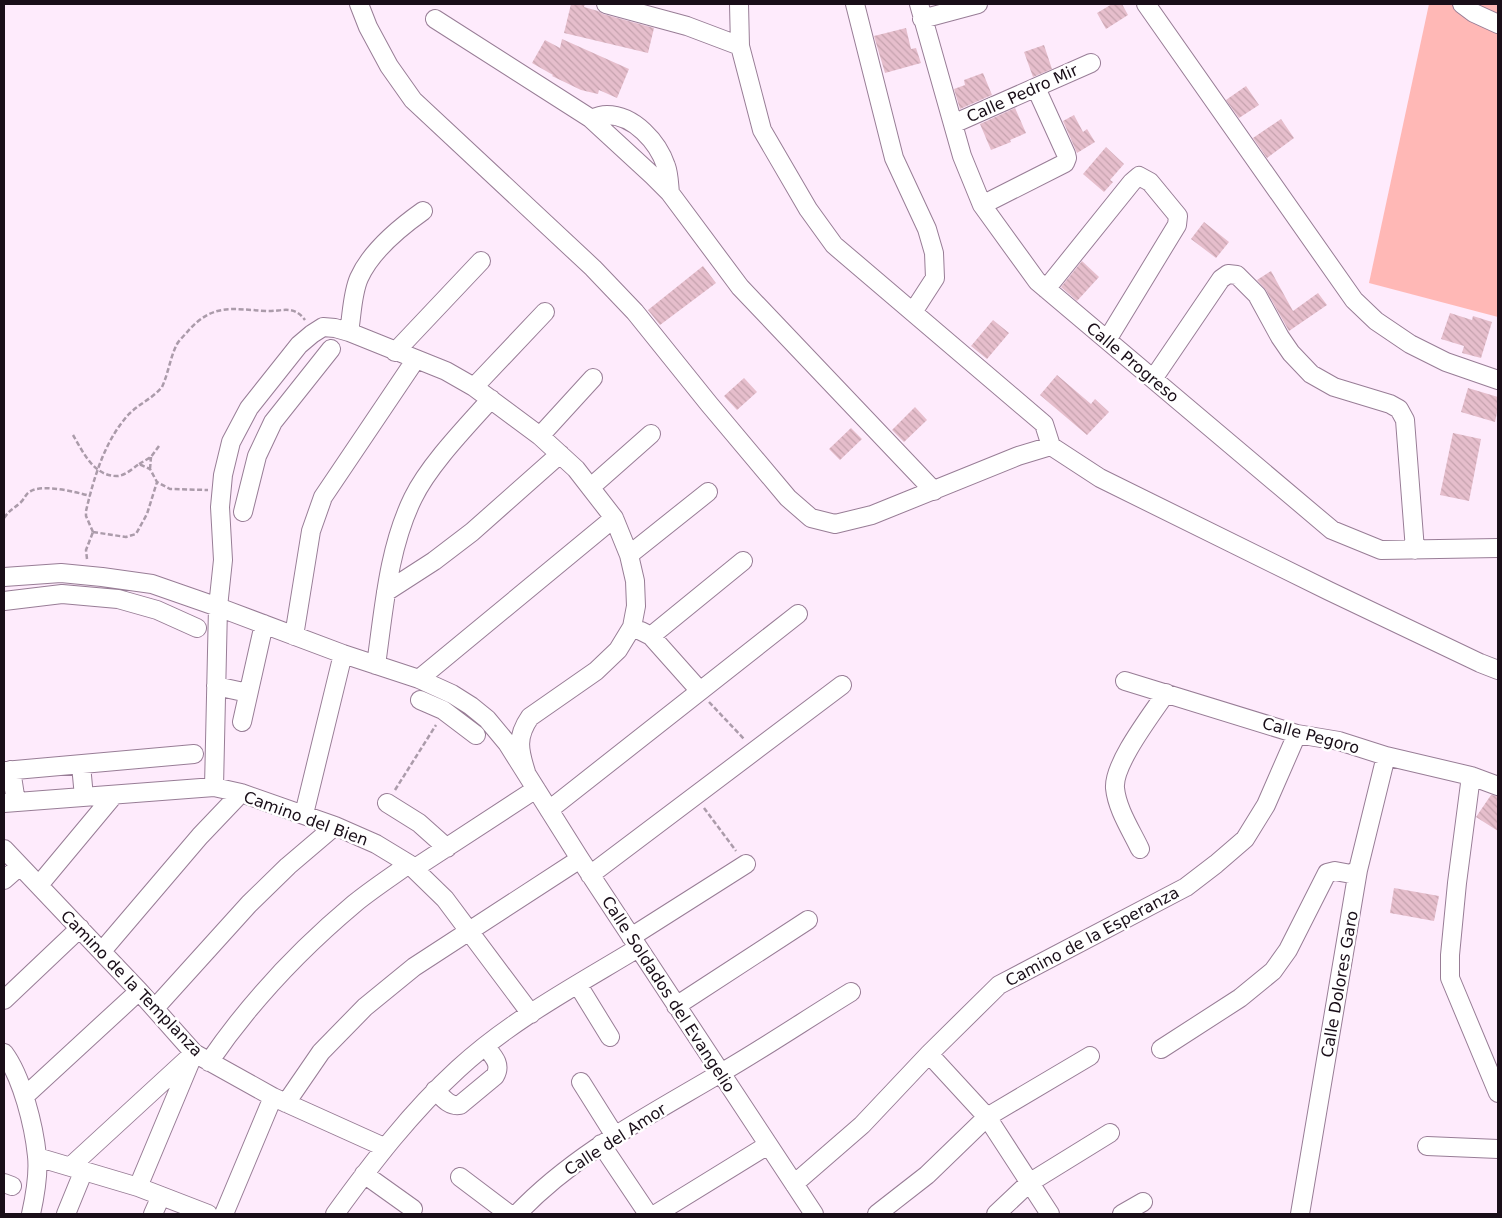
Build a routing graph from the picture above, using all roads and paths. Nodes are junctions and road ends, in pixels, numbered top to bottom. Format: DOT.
graph roads {
  1 [pos="359,4"];
  2 [pos="606,4"];
  3 [pos="739,4"];
  4 [pos="855,4"];
  5 [pos="978,4"];
  6 [pos="1146,4"];
  7 [pos="1462,4"];
  8 [pos="920,12"];
  9 [pos="435,19"];
  10 [pos="1498,24"];
  11 [pos="740,46"];
  12 [pos="1091,63"];
  13 [pos="1036,88"];
  14 [pos="592,119"];
  15 [pos="953,124"];
  16 [pos="670,193"];
  17 [pos="982,204"];
  18 [pos="423,211"];
  19 [pos="481,261"];
  20 [pos="1046,289"];
  21 [pos="545,312"];
  22 [pos="913,312"];
  23 [pos="349,332"];
  24 [pos="312,334"];
  25 [pos="1107,340"];
  26 [pos="331,349"];
  27 [pos="395,352"];
  28 [pos="416,360"];
  29 [pos="593,378"];
  30 [pos="1153,379"];
  31 [pos="1498,380"];
  32 [pos="474,387"];
  33 [pos="491,399"];
  34 [pos="249,408"];
  35 [pos="273,422"];
  36 [pos="651,434"];
  37 [pos="73,435"];
  38 [pos="540,436"];
  39 [pos="159,446"];
  40 [pos="1051,446"];
  41 [pos="560,454"];
  42 [pos="151,457"];
  43 [pos="139,464"];
  44 [pos="150,469"];
  45 [pos="97,470"];
  46 [pos="156,482"];
  47 [pos="591,487"];
  48 [pos="934,491"];
  49 [pos="222,492"];
  50 [pos="708,492"];
  51 [pos="90,496"];
  52 [pos="243,512"];
  53 [pos="4,518"];
  54 [pos="614,518"];
  55 [pos="93,532"];
  56 [pos="1498,548"];
  57 [pos="1415,550"];
  58 [pos="629,555"];
  59 [pos="743,561"];
  60 [pos="61,573"];
  61 [pos="90,575"];
  62 [pos="4,577"];
  63 [pos="386,592"];
  64 [pos="62,594"];
  65 [pos="4,601"];
  66 [pos="218,607"];
  67 [pos="798,614"];
  68 [pos="264,624"];
  69 [pos="632,627"];
  70 [pos="197,628"];
  71 [pos="294,636"];
  72 [pos="651,636"];
  73 [pos="343,654"];
  74 [pos="376,665"];
  75 [pos="1498,670"];
  76 [pos="419,679"];
  77 [pos="1125,681"];
  78 [pos="842,685"];
  79 [pos="216,686"];
  80 [pos="700,691"];
  81 [pos="248,693"];
  82 [pos="1166,693"];
  83 [pos="452,694"];
  84 [pos="420,700"];
  85 [pos="443,710"];
  86 [pos="242,722"];
  87 [pos="1297,734"];
  88 [pos="476,735"];
  89 [pos="754,750"];
  90 [pos="194,754"];
  91 [pos="1386,756"];
  92 [pos="81,765"];
  93 [pos="7,770"];
  94 [pos="526,772"];
  95 [pos="1472,776"];
  96 [pos="1498,786"];
  97 [pos="214,787"];
  98 [pos="536,789"];
  99 [pos="241,793"];
  100 [pos="114,795"];
  101 [pos="694,796"];
  102 [pos="84,797"];
  103 [pos="10,802"];
  104 [pos="387,803"];
  105 [pos="549,810"];
  106 [pos="304,814"];
  107 [pos="335,826"];
  108 [pos="446,848"];
  109 [pos="4,849"];
  110 [pos="1140,849"];
  111 [pos="580,859"];
  112 [pos="746,864"];
  113 [pos="20,866"];
  114 [pos="412,866"];
  115 [pos="1358,870"];
  116 [pos="590,875"];
  117 [pos="4,880"];
  118 [pos="39,886"];
  119 [pos="808,920"];
  120 [pos="80,928"];
  121 [pos="469,930"];
  122 [pos="635,942"];
  123 [pos="102,951"];
  124 [pos="578,985"];
  125 [pos="140,991"];
  126 [pos="851,992"];
  127 [pos="4,1000"];
  128 [pos="676,1006"];
  129 [pos="155,1008"];
  130 [pos="531,1014"];
  131 [pos="610,1037"];
  132 [pos="484,1046"];
  133 [pos="1161,1049"];
  134 [pos="929,1054"];
  135 [pos="1090,1056"];
  136 [pos="202,1057"];
  137 [pos="5,1058"];
  138 [pos="721,1073"];
  139 [pos="581,1082"];
  140 [pos="435,1090"];
  141 [pos="1498,1093"];
  142 [pos="25,1096"];
  143 [pos="280,1100"];
  144 [pos="987,1116"];
  145 [pos="1110,1134"];
  146 [pos="608,1140"];
  147 [pos="768,1145"];
  148 [pos="1426,1146"];
  149 [pos="384,1147"];
  150 [pos="1498,1149"];
  151 [pos="37,1157"];
  152 [pos="78,1168"];
  153 [pos="364,1174"];
  154 [pos="460,1177"];
  155 [pos="1029,1183"];
  156 [pos="794,1184"];
  157 [pos="138,1187"];
  158 [pos="160,1196"];
  159 [pos="1143,1202"];
  160 [pos="413,1209"];
  161 [pos="31,1214"];
  162 [pos="66,1214"];
  163 [pos="153,1214"];
  164 [pos="208,1214"];
  165 [pos="224,1214"];
  166 [pos="335,1214"];
  167 [pos="509,1214"];
  168 [pos="517,1214"];
  169 [pos="648,1214"];
  170 [pos="656,1214"];
  171 [pos="814,1214"];
  172 [pos="877,1214"];
  173 [pos="996,1214"];
  174 [pos="1050,1214"];
  175 [pos="1122,1214"];
  176 [pos="1300,1214"];
  1 -- 48 [label="street"];
  2 -- 11 [label="street"];
  3 -- 11 [label="street"];
  4 -- 22 [label="street"];
  5 -- 8 [label="street"];
  6 -- 31 [label="street"];
  7 -- 10 [label="street"];
  8 -- 15 [label="street, Calle Progreso"];
  9 -- 14 [label="street"];
  11 -- 22 [label="street"];
  12 -- 13 [label="street, Calle Pedro Mir"];
  13 -- 15 [label="street, Calle Pedro Mir"];
  13 -- 17 [label="street"];
  14 -- 16 [label="street"];
  14 -- 16 [label="street"];
  15 -- 17 [label="street, Calle Progreso"];
  16 -- 48 [label="street"];
  17 -- 20 [label="street, Calle Progreso"];
  18 -- 23 [label="street"];
  19 -- 27 [label="street"];
  20 -- 25 [label="street, Calle Progreso"];
  20 -- 25 [label="street"];
  21 -- 32 [label="street"];
  22 -- 40 [label="street"];
  23 -- 24 [label="street"];
  23 -- 27 [label="street"];
  24 -- 34 [label="street"];
  24 -- 45 [label="path"];
  25 -- 30 [label="street, Calle Progreso"];
  26 -- 35 [label="street"];
  27 -- 28 [label="street"];
  28 -- 32 [label="street"];
  28 -- 71 [label="street"];
  29 -- 38 [label="street"];
  30 -- 57 [label="street, Calle Progreso"];
  30 -- 57 [label="street"];
  32 -- 33 [label="street"];
  33 -- 38 [label="street"];
  33 -- 63 [label="street"];
  34 -- 35 [label="street"];
  34 -- 49 [label="street"];
  35 -- 52 [label="street"];
  36 -- 47 [label="street"];
  37 -- 45 [label="path"];
  38 -- 41 [label="street"];
  39 -- 42 [label="path"];
  40 -- 48 [label="street"];
  40 -- 75 [label="street"];
  41 -- 47 [label="street"];
  41 -- 63 [label="street"];
  42 -- 43 [label="path"];
  42 -- 44 [label="path"];
  43 -- 44 [label="path"];
  43 -- 45 [label="path"];
  44 -- 46 [label="path"];
  45 -- 51 [label="path"];
  46 -- 49 [label="path"];
  46 -- 55 [label="path"];
  47 -- 54 [label="street"];
  49 -- 66 [label="street"];
  50 -- 58 [label="street"];
  51 -- 53 [label="path"];
  51 -- 55 [label="path"];
  54 -- 58 [label="street"];
  54 -- 76 [label="street"];
  55 -- 61 [label="path"];
  56 -- 57 [label="street, Calle Progreso"];
  58 -- 69 [label="street"];
  59 -- 72 [label="street"];
  60 -- 61 [label="street"];
  60 -- 62 [label="street"];
  60 -- 64 [label="street"];
  61 -- 66 [label="street"];
  63 -- 74 [label="street"];
  64 -- 65 [label="street"];
  64 -- 70 [label="street"];
  66 -- 68 [label="street"];
  66 -- 79 [label="street"];
  67 -- 80 [label="street"];
  68 -- 71 [label="street"];
  68 -- 81 [label="street"];
  69 -- 72 [label="street"];
  69 -- 94 [label="street"];
  71 -- 73 [label="street"];
  72 -- 80 [label="street"];
  73 -- 74 [label="street"];
  73 -- 106 [label="street"];
  74 -- 76 [label="street"];
  76 -- 83 [label="street"];
  77 -- 82 [label="street, Calle Pegoro"];
  78 -- 89 [label="street"];
  79 -- 81 [label="street"];
  79 -- 97 [label="street"];
  80 -- 89 [label="path"];
  80 -- 105 [label="street"];
  81 -- 86 [label="street"];
  82 -- 87 [label="street, Calle Pegoro"];
  82 -- 110 [label="street"];
  83 -- 85 [label="street"];
  83 -- 94 [label="street"];
  84 -- 85 [label="street"];
  85 -- 88 [label="street"];
  85 -- 104 [label="path"];
  87 -- 91 [label="street, Calle Pegoro"];
  87 -- 134 [label="street, Camino de la Esperanza"];
  89 -- 101 [label="street"];
  90 -- 92 [label="street"];
  91 -- 95 [label="street, Calle Pegoro"];
  91 -- 115 [label="street, Calle Dolores Garo"];
  92 -- 93 [label="street"];
  92 -- 102 [label="street"];
  93 -- 103 [label="street"];
  94 -- 98 [label="street, Calle Soldados del Evangelio"];
  95 -- 96 [label="street, Calle Pegoro"];
  95 -- 141 [label="street"];
  97 -- 99 [label="street, Camino del Bien"];
  97 -- 100 [label="street, Camino del Bien"];
  98 -- 105 [label="street, Calle Soldados del Evangelio"];
  98 -- 108 [label="street"];
  99 -- 106 [label="street, Camino del Bien"];
  99 -- 123 [label="street"];
  100 -- 102 [label="street, Camino del Bien"];
  100 -- 118 [label="street"];
  101 -- 112 [label="path"];
  101 -- 116 [label="street"];
  102 -- 103 [label="street, Camino del Bien"];
  104 -- 108 [label="street"];
  105 -- 111 [label="street, Calle Soldados del Evangelio"];
  106 -- 107 [label="street, Camino del Bien"];
  107 -- 114 [label="street, Camino del Bien"];
  107 -- 129 [label="street"];
  108 -- 114 [label="street"];
  109 -- 113 [label="street, Camino de la Templanza"];
  111 -- 116 [label="street, Calle Soldados del Evangelio"];
  111 -- 121 [label="street"];
  112 -- 122 [label="street"];
  113 -- 117 [label="street"];
  113 -- 118 [label="street, Camino de la Templanza"];
  114 -- 121 [label="street, Camino del Bien"];
  114 -- 136 [label="street"];
  115 -- 133 [label="street"];
  115 -- 176 [label="street, Calle Dolores Garo"];
  116 -- 122 [label="street, Calle Soldados del Evangelio"];
  118 -- 120 [label="street, Camino de la Templanza"];
  119 -- 128 [label="street"];
  120 -- 123 [label="street, Camino de la Templanza"];
  120 -- 127 [label="street"];
  121 -- 130 [label="street, Camino del Bien"];
  121 -- 143 [label="street"];
  122 -- 124 [label="street"];
  122 -- 128 [label="street, Calle Soldados del Evangelio"];
  123 -- 125 [label="street, Camino de la Templanza"];
  124 -- 130 [label="street"];
  124 -- 131 [label="street"];
  125 -- 129 [label="street, Camino de la Templanza"];
  125 -- 142 [label="street"];
  126 -- 138 [label="street, Calle del Amor"];
  128 -- 138 [label="street, Calle Soldados del Evangelio"];
  129 -- 136 [label="street, Camino de la Templanza"];
  130 -- 132 [label="street"];
  132 -- 140 [label="street"];
  132 -- 140 [label="street"];
  134 -- 144 [label="street"];
  134 -- 156 [label="street, Camino de la Esperanza"];
  135 -- 144 [label="street"];
  136 -- 143 [label="street, Camino de la Templanza"];
  136 -- 152 [label="street"];
  136 -- 157 [label="street"];
  137 -- 142 [label="street"];
  138 -- 146 [label="street, Calle del Amor"];
  138 -- 147 [label="street, Calle Soldados del Evangelio"];
  139 -- 146 [label="street"];
  140 -- 149 [label="street"];
  142 -- 151 [label="street"];
  143 -- 149 [label="street, Camino de la Templanza"];
  143 -- 165 [label="street"];
  144 -- 155 [label="street"];
  144 -- 172 [label="street"];
  145 -- 155 [label="street"];
  146 -- 168 [label="street, Calle del Amor"];
  146 -- 169 [label="street"];
  147 -- 156 [label="street, Calle Soldados del Evangelio"];
  147 -- 170 [label="street"];
  148 -- 150 [label="street"];
  149 -- 153 [label="street"];
  151 -- 152 [label="street"];
  151 -- 161 [label="street"];
  152 -- 157 [label="street"];
  152 -- 162 [label="street"];
  153 -- 160 [label="street"];
  153 -- 166 [label="street"];
  154 -- 167 [label="street"];
  155 -- 173 [label="street"];
  155 -- 174 [label="street"];
  156 -- 171 [label="street, Calle Soldados del Evangelio"];
  157 -- 158 [label="street"];
  158 -- 163 [label="street"];
  158 -- 164 [label="street"];
  159 -- 175 [label="street"];
}
